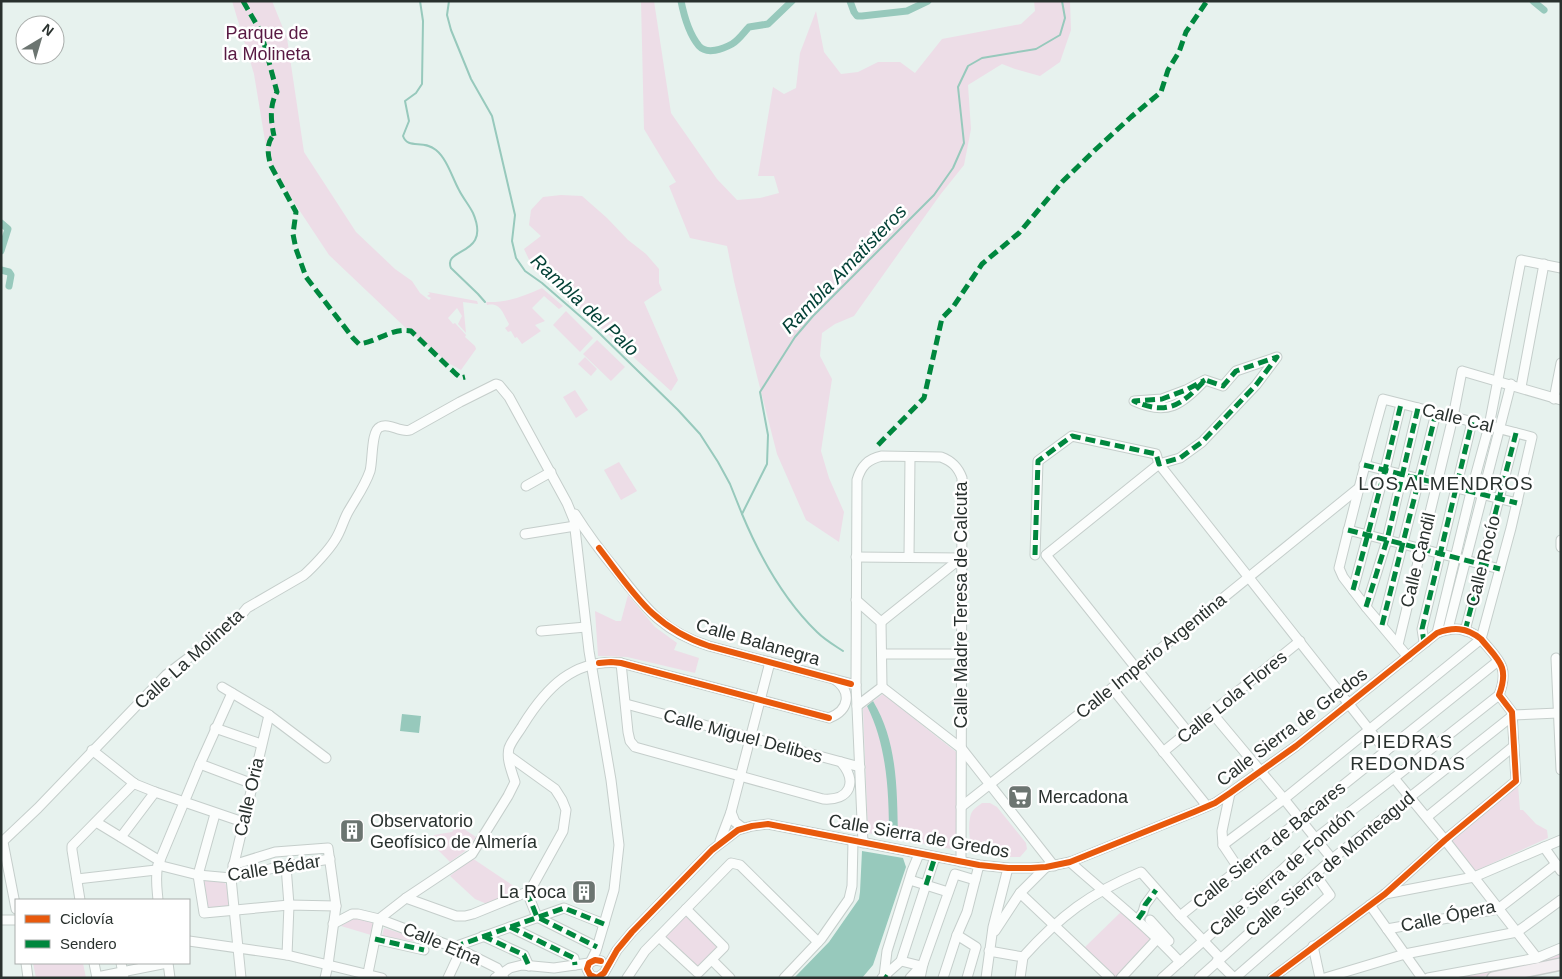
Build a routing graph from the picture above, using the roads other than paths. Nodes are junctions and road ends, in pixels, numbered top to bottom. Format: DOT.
graph roads {
  1 [pos="1544,264"];
  2 [pos="1561,268"];
  3 [pos="1561,363"];
  4 [pos="1205,380"];
  5 [pos="1498,381"];
  6 [pos="1511,384"];
  7 [pos="1521,387"];
  8 [pos="1558,399"];
  9 [pos="1401,404"];
  10 [pos="1418,408"];
  11 [pos="1436,413"];
  12 [pos="1453,417"];
  13 [pos="1472,422"];
  14 [pos="1489,426"];
  15 [pos="1500,429"];
  16 [pos="1516,433"];
  17 [pos="910,457"];
  18 [pos="1159,464"];
  19 [pos="1364,465"];
  20 [pos="1385,470"];
  21 [pos="550,472"];
  22 [pos="1403,475"];
  23 [pos="1420,479"];
  24 [pos="1437,483"];
  25 [pos="526,486"];
  26 [pos="1360,487"];
  27 [pos="1456,488"];
  28 [pos="1471,492"];
  29 [pos="1483,495"];
  30 [pos="1500,499"];
  31 [pos="567,503"];
  32 [pos="1517,503"];
  33 [pos="1339,504"];
  34 [pos="1354,510"];
  35 [pos="575,526"];
  36 [pos="1348,530"];
  37 [pos="525,534"];
  38 [pos="1368,535"];
  39 [pos="1386,540"];
  40 [pos="1561,540"];
  41 [pos="596,544"];
  42 [pos="1404,544"];
  43 [pos="1561,547"];
  44 [pos="1421,548"];
  45 [pos="1440,553"];
  46 [pos="1035,555"];
  47 [pos="856,557"];
  48 [pos="909,557"];
  49 [pos="1455,557"];
  50 [pos="962,558"];
  51 [pos="1466,560"];
  52 [pos="578,563"];
  53 [pos="1482,564"];
  54 [pos="1500,569"];
  55 [pos="1248,577"];
  56 [pos="1353,590"];
  57 [pos="856,600"];
  58 [pos="1366,607"];
  59 [pos="881,622"];
  60 [pos="1382,625"];
  61 [pos="586,627"];
  62 [pos="1448,629"];
  63 [pos="542,631"];
  64 [pos="1465,631"];
  65 [pos="1437,634"];
  66 [pos="1481,638"];
  67 [pos="1300,641"];
  68 [pos="1426,642"];
  69 [pos="1398,644"];
  70 [pos="882,654"];
  71 [pos="962,654"];
  72 [pos="1408,657"];
  73 [pos="1556,658"];
  74 [pos="1498,661"];
  75 [pos="770,662"];
  76 [pos="621,663"];
  77 [pos="591,665"];
  78 [pos="1136,668"];
  79 [pos="834,679"];
  80 [pos="856,685"];
  81 [pos="222,687"];
  82 [pos="882,687"];
  83 [pos="1112,688"];
  84 [pos="232,693"];
  85 [pos="1499,695"];
  86 [pos="760,700"];
  87 [pos="1349,703"];
  88 [pos="626,704"];
  89 [pos="857,706"];
  90 [pos="1212,713"];
  91 [pos="1558,713"];
  92 [pos="269,715"];
  93 [pos="1511,716"];
  94 [pos="215,728"];
  95 [pos="1369,730"];
  96 [pos="1188,732"];
  97 [pos="750,738"];
  98 [pos="261,744"];
  99 [pos="1514,746"];
  100 [pos="962,749"];
  101 [pos="92,750"];
  102 [pos="1386,751"];
  103 [pos="1163,752"];
  104 [pos="509,756"];
  105 [pos="326,758"];
  106 [pos="841,762"];
  107 [pos="200,764"];
  108 [pos="860,767"];
  109 [pos="1561,770"];
  110 [pos="1262,772"];
  111 [pos="740,776"];
  112 [pos="1394,778"];
  113 [pos="134,783"];
  114 [pos="253,784"];
  115 [pos="990,784"];
  116 [pos="155,792"];
  117 [pos="1230,793"];
  118 [pos="1410,797"];
  119 [pos="1284,799"];
  120 [pos="185,802"];
  121 [pos="1206,806"];
  122 [pos="961,807"];
  123 [pos="731,812"];
  124 [pos="215,814"];
  125 [pos="1427,817"];
  126 [pos="1301,820"];
  127 [pos="96,822"];
  128 [pos="243,822"];
  129 [pos="735,822"];
  130 [pos="743,828"];
  131 [pos="732,834"];
  132 [pos="121,837"];
  133 [pos="1316,838"];
  134 [pos="1446,840"];
  135 [pos="1561,840"];
  136 [pos="853,841"];
  137 [pos="2,843"];
  138 [pos="863,843"];
  139 [pos="719,844"];
  140 [pos="1223,845"];
  141 [pos="1544,847"];
  142 [pos="906,851"];
  143 [pos="919,854"];
  144 [pos="935,857"];
  145 [pos="330,859"];
  146 [pos="1332,859"];
  147 [pos="961,862"];
  148 [pos="1070,862"];
  149 [pos="158,865"];
  150 [pos="233,865"];
  151 [pos="979,865"];
  152 [pos="286,866"];
  153 [pos="1050,867"];
  154 [pos="1558,867"];
  155 [pos="1008,868"];
  156 [pos="1239,869"];
  157 [pos="1315,874"];
  158 [pos="198,875"];
  159 [pos="911,876"];
  160 [pos="1474,877"];
  161 [pos="231,878"];
  162 [pos="77,879"];
  163 [pos="975,880"];
  164 [pos="926,885"];
  165 [pos="1102,890"];
  166 [pos="1156,890"];
  167 [pos="527,892"];
  168 [pos="948,892"];
  169 [pos="1020,893"];
  170 [pos="1385,894"];
  171 [pos="406,898"];
  172 [pos="80,899"];
  173 [pos="158,899"];
  174 [pos="1561,900"];
  175 [pos="15,904"];
  176 [pos="289,905"];
  177 [pos="1370,905"];
  178 [pos="336,906"];
  179 [pos="1498,908"];
  180 [pos="686,909"];
  181 [pos="234,910"];
  182 [pos="1180,916"];
  183 [pos="537,917"];
  184 [pos="379,919"];
  185 [pos="1138,919"];
  186 [pos="1,920"];
  187 [pos="15,920"];
  188 [pos="1150,920"];
  189 [pos="334,924"];
  190 [pos="604,924"];
  191 [pos="1054,925"];
  192 [pos="510,927"];
  193 [pos="1387,929"];
  194 [pos="1517,932"];
  195 [pos="957,935"];
  196 [pos="483,936"];
  197 [pos="992,936"];
  198 [pos="659,937"];
  199 [pos="1158,938"];
  200 [pos="375,939"];
  201 [pos="1203,940"];
  202 [pos="190,941"];
  203 [pos="818,942"];
  204 [pos="1314,946"];
  205 [pos="237,948"];
  206 [pos="457,948"];
  207 [pos="597,948"];
  208 [pos="1561,948"];
  209 [pos="424,950"];
  210 [pos="617,950"];
  211 [pos="990,951"];
  212 [pos="287,954"];
  213 [pos="1405,954"];
  214 [pos="1023,957"];
  215 [pos="1537,958"];
  216 [pos="712,960"];
  217 [pos="901,960"];
  218 [pos="1182,960"];
  219 [pos="1219,960"];
  220 [pos="26,964"];
  221 [pos="94,964"];
  222 [pos="162,964"];
  223 [pos="167,964"];
  224 [pos="1561,964"];
  225 [pos="328,965"];
  226 [pos="576,965"];
  227 [pos="922,965"];
  228 [pos="529,966"];
  229 [pos="595,970"];
  230 [pos="123,971"];
  231 [pos="367,976"];
  232 [pos="500,976"];
  233 [pos="884,977"];
  234 [pos="28,978"];
  235 [pos="97,978"];
  236 [pos="170,978"];
  237 [pos="240,978"];
  238 [pos="325,978"];
  239 [pos="382,978"];
  240 [pos="448,978"];
  241 [pos="627,978"];
  242 [pos="730,978"];
  243 [pos="784,978"];
  244 [pos="910,978"];
  245 [pos="920,978"];
  246 [pos="944,978"];
  247 [pos="967,978"];
  248 [pos="986,978"];
  249 [pos="1020,978"];
  250 [pos="1110,978"];
  251 [pos="1121,978"];
  252 [pos="1162,978"];
  253 [pos="1199,978"];
  254 [pos="1234,978"];
  255 [pos="1272,978"];
  256 [pos="1320,978"];
  257 [pos="1325,978"];
  258 [pos="1422,978"];
  259 [pos="1428,978"];
  260 [pos="1493,978"];
  1 -- 2 [label="street"];
  1 -- 5 [label="street"];
  1 -- 7 [label="street"];
  3 -- 8 [label="street"];
  4 -- 4 [label="street"];
  4 -- 18 [label="street"];
  5 -- 6 [label="street"];
  5 -- 12 [label="street, Calle Candil"];
  5 -- 14 [label="street"];
  6 -- 7 [label="street"];
  6 -- 15 [label="street"];
  7 -- 8 [label="street"];
  9 -- 10 [label="street, Calle Cal"];
  9 -- 19 [label="street, Calle Cal"];
  9 -- 20 [label="street"];
  10 -- 11 [label="street, Calle Cal"];
  10 -- 22 [label="street"];
  11 -- 12 [label="street, Calle Cal"];
  11 -- 23 [label="street"];
  12 -- 13 [label="street, Calle Cal"];
  12 -- 24 [label="street, Calle Candil"];
  13 -- 14 [label="street, Calle Cal"];
  13 -- 27 [label="street"];
  14 -- 15 [label="street, Calle Cal"];
  14 -- 28 [label="street"];
  15 -- 16 [label="street, Calle Cal"];
  15 -- 29 [label="street"];
  16 -- 30 [label="street, Calle Rocío"];
  16 -- 32 [label="street, Calle Cal"];
  17 -- 47 [label="street, Calle Madre Teresa de Calcuta"];
  17 -- 48 [label="street"];
  17 -- 50 [label="street, Calle Madre Teresa de Calcuta"];
  18 -- 46 [label="street"];
  18 -- 55 [label="street"];
  18 -- 78 [label="street"];
  19 -- 20 [label="street"];
  19 -- 26 [label="street"];
  20 -- 22 [label="street"];
  20 -- 38 [label="street"];
  21 -- 25 [label="street"];
  21 -- 31 [label="street"];
  21 -- 101 [label="street, Calle La Molineta"];
  22 -- 23 [label="street"];
  22 -- 39 [label="street"];
  23 -- 24 [label="street"];
  23 -- 42 [label="street"];
  24 -- 27 [label="street"];
  24 -- 44 [label="street, Calle Candil"];
  26 -- 33 [label="street, Calle Imperio Argentina"];
  26 -- 34 [label="street"];
  27 -- 28 [label="street"];
  27 -- 45 [label="street"];
  28 -- 29 [label="street"];
  28 -- 49 [label="street"];
  29 -- 30 [label="street"];
  29 -- 51 [label="street"];
  30 -- 32 [label="street"];
  30 -- 53 [label="street, Calle Rocío"];
  31 -- 35 [label="street"];
  31 -- 41 [label="street, Calle Balanegra"];
  32 -- 54 [label="street"];
  33 -- 34 [label="street"];
  33 -- 55 [label="street, Calle Imperio Argentina"];
  34 -- 36 [label="street"];
  35 -- 37 [label="street"];
  35 -- 52 [label="street"];
  36 -- 38 [label="street"];
  36 -- 56 [label="street"];
  38 -- 39 [label="street"];
  38 -- 56 [label="street"];
  39 -- 42 [label="street"];
  39 -- 58 [label="street"];
  40 -- 43 [label="street"];
  41 -- 52 [label="street"];
  41 -- 75 [label="street, Calle Balanegra"];
  42 -- 44 [label="street"];
  42 -- 60 [label="street"];
  44 -- 45 [label="street"];
  44 -- 69 [label="street, Calle Candil"];
  45 -- 49 [label="street"];
  45 -- 68 [label="street"];
  47 -- 48 [label="street"];
  47 -- 57 [label="street, Calle Madre Teresa de Calcuta"];
  48 -- 50 [label="street"];
  49 -- 51 [label="street"];
  49 -- 65 [label="street"];
  50 -- 59 [label="street"];
  50 -- 71 [label="street, Calle Madre Teresa de Calcuta"];
  51 -- 53 [label="street"];
  51 -- 62 [label="street"];
  52 -- 61 [label="street"];
  53 -- 54 [label="street"];
  53 -- 64 [label="street, Calle Rocío"];
  54 -- 66 [label="street"];
  55 -- 67 [label="street"];
  55 -- 78 [label="street, Calle Imperio Argentina"];
  56 -- 58 [label="street"];
  57 -- 59 [label="street"];
  57 -- 80 [label="street, Calle Madre Teresa de Calcuta"];
  58 -- 60 [label="street"];
  59 -- 70 [label="street"];
  60 -- 69 [label="street"];
  61 -- 63 [label="street"];
  61 -- 77 [label="street"];
  62 -- 64 [label="street"];
  62 -- 65 [label="street, Calle Sierra de Gredos"];
  64 -- 66 [label="street"];
  65 -- 68 [label="street, Calle Sierra de Gredos"];
  66 -- 74 [label="street"];
  66 -- 95 [label="street"];
  67 -- 87 [label="street"];
  67 -- 90 [label="street, Calle Lola Flores"];
  68 -- 72 [label="street, Calle Sierra de Gredos"];
  69 -- 72 [label="street"];
  70 -- 71 [label="street"];
  70 -- 82 [label="street"];
  71 -- 100 [label="street, Calle Madre Teresa de Calcuta"];
  72 -- 87 [label="street, Calle Sierra de Gredos"];
  73 -- 91 [label="street"];
  74 -- 85 [label="street"];
  74 -- 102 [label="street, Calle Sierra de Bacares"];
  75 -- 79 [label="street, Calle Balanegra"];
  75 -- 86 [label="street"];
  76 -- 77 [label="street"];
  76 -- 86 [label="street"];
  76 -- 88 [label="street"];
  77 -- 104 [label="street"];
  77 -- 190 [label="street"];
  78 -- 83 [label="street, Calle Imperio Argentina"];
  78 -- 96 [label="street"];
  79 -- 80 [label="street, Calle Balanegra"];
  79 -- 86 [label="street"];
  80 -- 89 [label="street, Calle Madre Teresa de Calcuta"];
  81 -- 84 [label="street"];
  82 -- 89 [label="street"];
  82 -- 100 [label="street"];
  83 -- 103 [label="street"];
  83 -- 115 [label="street, Calle Imperio Argentina"];
  84 -- 92 [label="street"];
  84 -- 94 [label="street"];
  85 -- 93 [label="street"];
  85 -- 112 [label="street, Calle Sierra de Fondón"];
  86 -- 97 [label="street"];
  87 -- 95 [label="street"];
  87 -- 110 [label="street, Calle Sierra de Gredos"];
  88 -- 97 [label="street, Calle Miguel Delibes"];
  88 -- 111 [label="street"];
  89 -- 108 [label="street, Calle Madre Teresa de Calcuta"];
  90 -- 96 [label="street, Calle Lola Flores"];
  90 -- 110 [label="street"];
  91 -- 93 [label="street"];
  91 -- 109 [label="street"];
  92 -- 98 [label="street, Calle Oria"];
  92 -- 105 [label="street"];
  93 -- 99 [label="street"];
  93 -- 118 [label="street, Calle Sierra de Monteagud"];
  94 -- 98 [label="street"];
  94 -- 107 [label="street"];
  95 -- 102 [label="street"];
  95 -- 119 [label="street"];
  96 -- 103 [label="street, Calle Lola Flores"];
  97 -- 106 [label="street, Calle Miguel Delibes"];
  97 -- 111 [label="street"];
  98 -- 114 [label="street, Calle Oria"];
  99 -- 125 [label="street"];
  99 -- 134 [label="street"];
  100 -- 115 [label="street"];
  100 -- 122 [label="street, Calle Madre Teresa de Calcuta"];
  101 -- 113 [label="street"];
  101 -- 137 [label="street, Calle La Molineta"];
  102 -- 126 [label="street, Calle Sierra de Bacares"];
  103 -- 121 [label="street"];
  104 -- 167 [label="street"];
  104 -- 171 [label="street"];
  106 -- 108 [label="street, Calle Miguel Delibes"];
  106 -- 111 [label="street"];
  107 -- 114 [label="street"];
  107 -- 120 [label="street"];
  108 -- 138 [label="street, Calle Madre Teresa de Calcuta"];
  110 -- 117 [label="street, Calle Sierra de Gredos"];
  110 -- 119 [label="street"];
  111 -- 123 [label="street"];
  112 -- 118 [label="street"];
  112 -- 133 [label="street, Calle Sierra de Fondón"];
  113 -- 116 [label="street"];
  113 -- 127 [label="street"];
  114 -- 128 [label="street, Calle Oria"];
  115 -- 122 [label="street, Calle Imperio Argentina"];
  115 -- 153 [label="street"];
  116 -- 120 [label="street"];
  116 -- 132 [label="street"];
  117 -- 121 [label="street, Calle Sierra de Gredos"];
  117 -- 140 [label="street"];
  118 -- 125 [label="street"];
  118 -- 146 [label="street, Calle Sierra de Monteagud"];
  119 -- 126 [label="street"];
  119 -- 140 [label="street"];
  120 -- 124 [label="street"];
  120 -- 149 [label="street"];
  121 -- 148 [label="street, Calle Sierra de Gredos"];
  122 -- 147 [label="street, Calle Madre Teresa de Calcuta"];
  123 -- 129 [label="street"];
  123 -- 139 [label="street"];
  124 -- 128 [label="street"];
  124 -- 158 [label="street"];
  125 -- 134 [label="street"];
  126 -- 133 [label="street"];
  126 -- 156 [label="street, Calle Sierra de Bacares"];
  127 -- 132 [label="street, Calle Bédar"];
  127 -- 162 [label="street"];
  128 -- 150 [label="street, Calle Oria"];
  129 -- 130 [label="street"];
  129 -- 131 [label="street"];
  130 -- 131 [label="street, Calle Sierra de Gredos"];
  130 -- 136 [label="street, Calle Sierra de Gredos"];
  131 -- 139 [label="street, Calle Sierra de Gredos"];
  132 -- 149 [label="street, Calle Bédar"];
  133 -- 146 [label="street"];
  133 -- 201 [label="street, Calle Sierra de Fondón"];
  134 -- 160 [label="street"];
  134 -- 170 [label="street"];
  135 -- 141 [label="street"];
  136 -- 138 [label="street, Calle Sierra de Gredos"];
  136 -- 203 [label="street"];
  137 -- 175 [label="street"];
  138 -- 142 [label="street, Calle Sierra de Gredos"];
  139 -- 210 [label="street, Calle Sierra de Gredos"];
  140 -- 156 [label="street"];
  141 -- 154 [label="street"];
  141 -- 160 [label="street"];
  142 -- 143 [label="street, Calle Sierra de Gredos"];
  142 -- 159 [label="street"];
  143 -- 144 [label="street, Calle Sierra de Gredos"];
  143 -- 159 [label="street"];
  144 -- 147 [label="street, Calle Sierra de Gredos"];
  144 -- 164 [label="street"];
  145 -- 150 [label="street, Calle Bédar"];
  145 -- 152 [label="street, Calle Bédar"];
  145 -- 178 [label="street"];
  146 -- 157 [label="street, Calle Sierra de Monteagud"];
  147 -- 151 [label="street, Calle Sierra de Gredos"];
  148 -- 153 [label="street, Calle Sierra de Gredos"];
  148 -- 165 [label="street"];
  149 -- 158 [label="street, Calle Bédar"];
  149 -- 162 [label="street"];
  149 -- 173 [label="street"];
  150 -- 161 [label="street, Calle Oria"];
  151 -- 155 [label="street, Calle Sierra de Gredos"];
  151 -- 163 [label="street"];
  152 -- 161 [label="street, Calle Bédar"];
  152 -- 176 [label="street"];
  153 -- 155 [label="street, Calle Sierra de Gredos"];
  153 -- 169 [label="street"];
  154 -- 179 [label="street, Calle Ópera"];
  155 -- 197 [label="street"];
  156 -- 182 [label="street, Calle Sierra de Bacares"];
  157 -- 219 [label="street, Calle Sierra de Monteagud"];
  157 -- 254 [label="street"];
  158 -- 161 [label="street, Calle Bédar"];
  158 -- 181 [label="street"];
  159 -- 164 [label="street"];
  159 -- 233 [label="street"];
  160 -- 170 [label="street"];
  160 -- 179 [label="street"];
  161 -- 181 [label="street, Calle Oria"];
  162 -- 172 [label="street"];
  163 -- 168 [label="street"];
  163 -- 195 [label="street"];
  164 -- 168 [label="street"];
  164 -- 217 [label="street"];
  165 -- 166 [label="street"];
  165 -- 185 [label="street"];
  165 -- 191 [label="street"];
  166 -- 182 [label="street"];
  166 -- 185 [label="street"];
  167 -- 171 [label="street"];
  167 -- 183 [label="street"];
  168 -- 227 [label="street"];
  169 -- 191 [label="street"];
  169 -- 197 [label="street"];
  170 -- 177 [label="street"];
  171 -- 184 [label="street"];
  174 -- 194 [label="street"];
  176 -- 178 [label="street"];
  176 -- 181 [label="street"];
  176 -- 212 [label="street"];
  177 -- 193 [label="street"];
  177 -- 204 [label="street"];
  178 -- 189 [label="street"];
  179 -- 193 [label="street, Calle Ópera"];
  179 -- 194 [label="street"];
  180 -- 198 [label="street"];
  180 -- 203 [label="street"];
  180 -- 216 [label="street"];
  181 -- 205 [label="street, Calle Oria"];
  182 -- 201 [label="street"];
  183 -- 190 [label="street"];
  183 -- 192 [label="street"];
  183 -- 207 [label="street"];
  184 -- 189 [label="street, Calle Etna"];
  184 -- 200 [label="street"];
  184 -- 206 [label="street, Calle Etna"];
  185 -- 199 [label="street"];
  186 -- 187 [label="street"];
  188 -- 218 [label="street"];
  189 -- 225 [label="street"];
  190 -- 207 [label="street"];
  191 -- 214 [label="street"];
  191 -- 250 [label="street"];
  192 -- 196 [label="street"];
  192 -- 226 [label="street"];
  193 -- 213 [label="street"];
  194 -- 213 [label="street"];
  194 -- 215 [label="street"];
  195 -- 246 [label="street"];
  195 -- 247 [label="street"];
  196 -- 206 [label="street"];
  196 -- 228 [label="street"];
  197 -- 211 [label="street"];
  198 -- 216 [label="street"];
  198 -- 241 [label="street"];
  199 -- 218 [label="street"];
  199 -- 251 [label="street"];
  200 -- 209 [label="street"];
  200 -- 231 [label="street"];
  201 -- 218 [label="street, Calle Sierra de Fondón"];
  201 -- 219 [label="street"];
  202 -- 205 [label="street"];
  203 -- 243 [label="street"];
  204 -- 255 [label="street"];
  204 -- 256 [label="street"];
  205 -- 212 [label="street"];
  205 -- 237 [label="street, Calle Oria"];
  206 -- 232 [label="street, Calle Etna"];
  206 -- 240 [label="street"];
  207 -- 210 [label="street"];
  207 -- 229 [label="street"];
  208 -- 215 [label="street"];
  210 -- 229 [label="street, Calle Sierra de Gredos"];
  211 -- 214 [label="street"];
  211 -- 248 [label="street"];
  212 -- 225 [label="street"];
  213 -- 257 [label="street"];
  213 -- 258 [label="street"];
  214 -- 249 [label="street"];
  215 -- 259 [label="street"];
  216 -- 242 [label="street"];
  217 -- 227 [label="street"];
  217 -- 233 [label="street"];
  218 -- 252 [label="street, Calle Sierra de Fondón"];
  219 -- 253 [label="street, Calle Sierra de Monteagud"];
  219 -- 254 [label="street"];
  220 -- 234 [label="street"];
  221 -- 235 [label="street"];
  222 -- 230 [label="street"];
  223 -- 236 [label="street"];
  224 -- 260 [label="main road"];
  225 -- 231 [label="street"];
  225 -- 238 [label="street"];
  226 -- 228 [label="street"];
  226 -- 229 [label="street"];
  227 -- 244 [label="street"];
  227 -- 245 [label="street"];
  228 -- 232 [label="street"];
  230 -- 235 [label="street"];
  231 -- 239 [label="street"];
}
